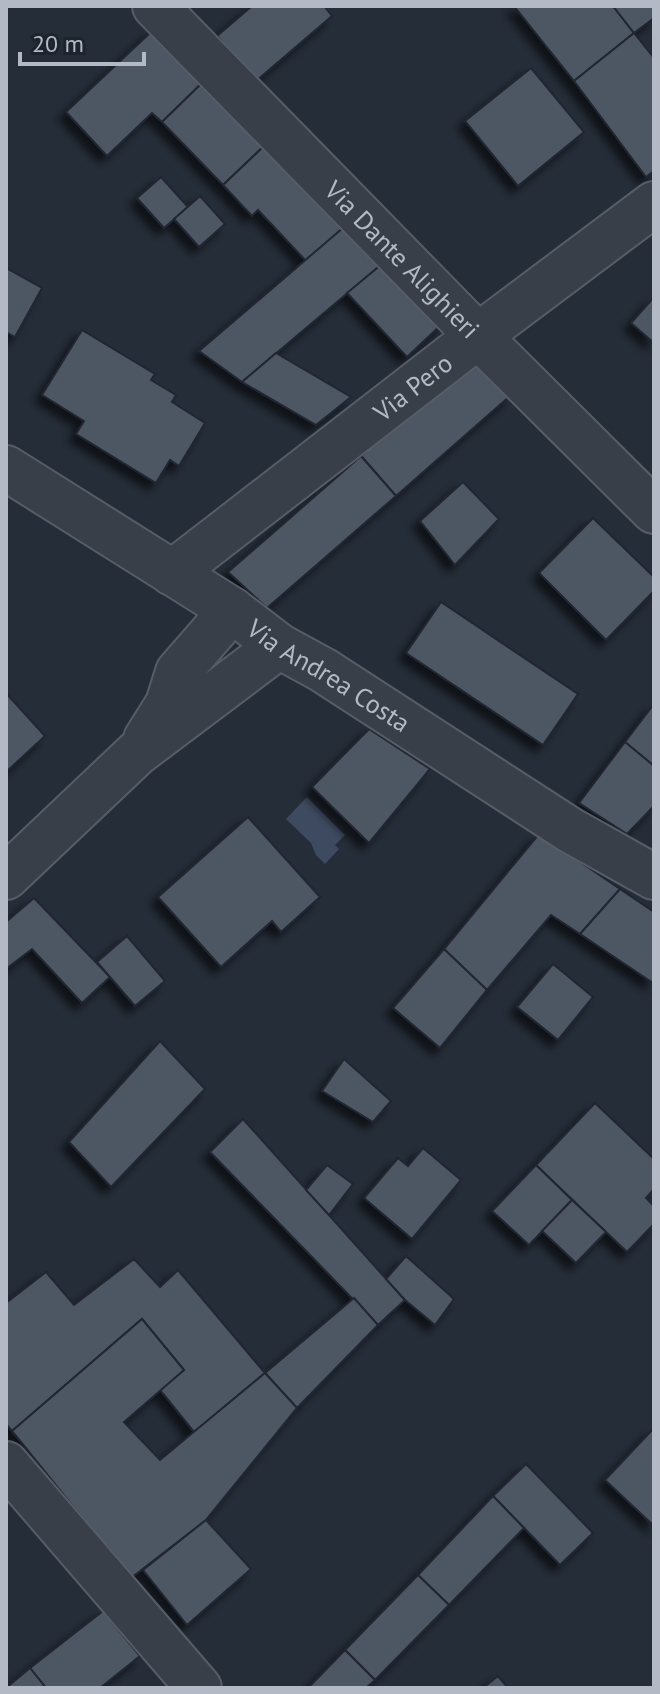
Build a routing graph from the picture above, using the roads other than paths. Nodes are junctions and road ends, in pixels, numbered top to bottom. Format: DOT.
graph roads {
  1 [pos="155,6"];
  2 [pos="654,204"];
  3 [pos="478,336"];
  4 [pos="6,468"];
  5 [pos="654,511"];
  6 [pos="172,573"];
  7 [pos="232,610"];
  8 [pos="279,646"];
  9 [pos="137,753"];
  10 [pos="6,877"];
  11 [pos="654,877"];
  12 [pos="6,1464"];
  13 [pos="199,1688"];
  1 -- 3 [label="street, Via Dante Alighieri"];
  2 -- 3 [label="street, Via Pero"];
  3 -- 5 [label="street, Via Dante Alighieri"];
  3 -- 6 [label="street, Via Pero"];
  4 -- 6 [label="street, Via Andrea Costa"];
  6 -- 7 [label="street, Via Andrea Costa"];
  7 -- 8 [label="street, Via Andrea Costa"];
  7 -- 9 [label="street"];
  8 -- 9 [label="street"];
  8 -- 11 [label="street, Via Andrea Costa"];
  9 -- 10 [label="street"];
  12 -- 13 [label="street"];
}
